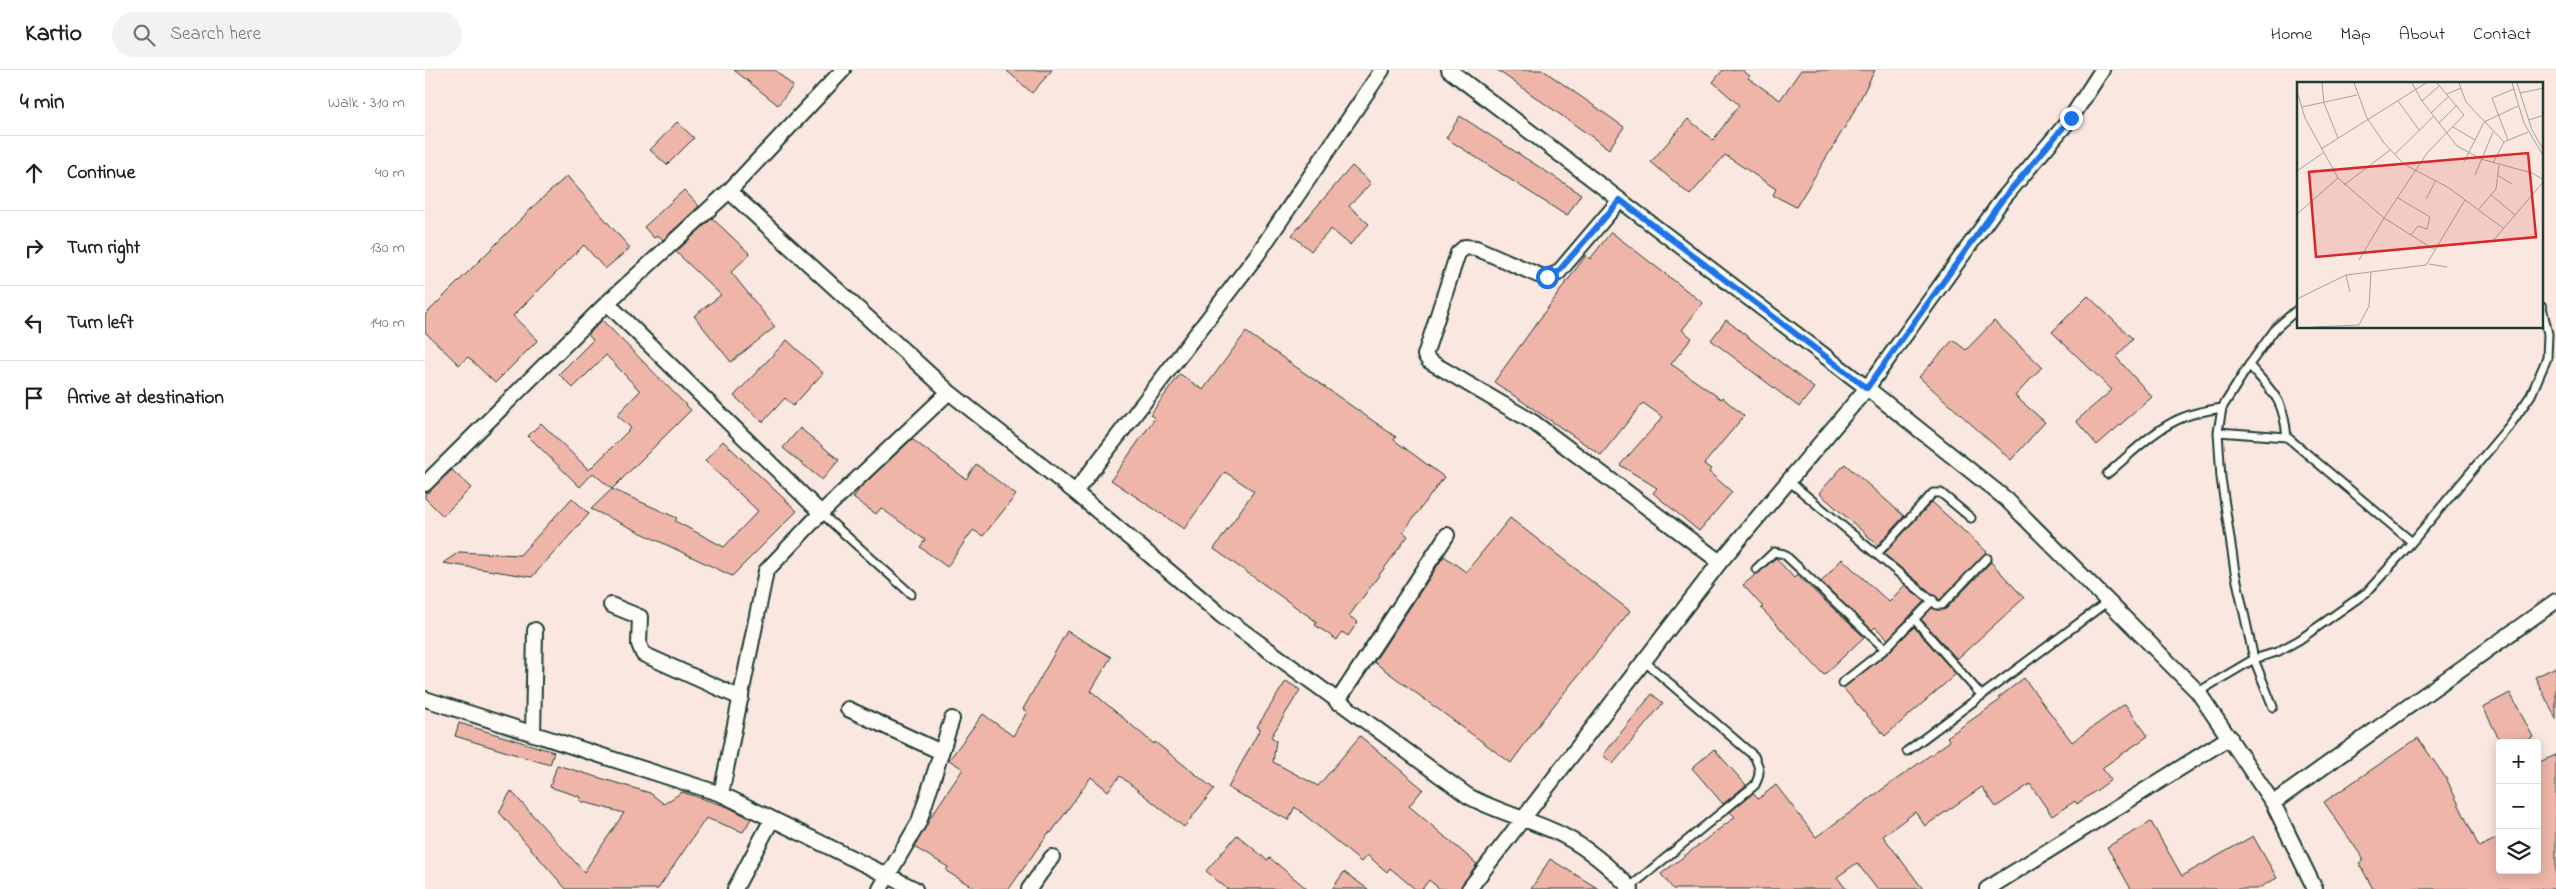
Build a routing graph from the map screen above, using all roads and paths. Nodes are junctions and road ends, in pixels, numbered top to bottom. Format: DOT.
graph roads {
  1 [pos="843,70"];
  2 [pos="1382,70"];
  3 [pos="1449,70"];
  4 [pos="2102,70"];
  5 [pos="729,191"];
  6 [pos="1620,200"];
  7 [pos="607,303"];
  8 [pos="2297,310"];
  9 [pos="2543,312"];
  10 [pos="2249,365"];
  11 [pos="1867,388"];
  12 [pos="949,392"];
  13 [pos="2222,408"];
  14 [pos="2217,432"];
  15 [pos="2287,437"];
  16 [pos="2107,474"];
  17 [pos="1790,482"];
  18 [pos="425,484"];
  19 [pos="1075,492"];
  20 [pos="821,513"];
  21 [pos="1971,518"];
  22 [pos="1447,535"];
  23 [pos="2412,542"];
  24 [pos="1877,554"];
  25 [pos="1987,558"];
  26 [pos="1720,562"];
  27 [pos="1756,569"];
  28 [pos="911,594"];
  29 [pos="1933,600"];
  30 [pos="2556,601"];
  31 [pos="2107,602"];
  32 [pos="611,605"];
  33 [pos="1914,619"];
  34 [pos="535,630"];
  35 [pos="1885,649"];
  36 [pos="2254,659"];
  37 [pos="1644,661"];
  38 [pos="1842,683"];
  39 [pos="2198,692"];
  40 [pos="1982,696"];
  41 [pos="741,698"];
  42 [pos="425,699"];
  43 [pos="1337,702"];
  44 [pos="2273,707"];
  45 [pos="848,709"];
  46 [pos="952,719"];
  47 [pos="533,734"];
  48 [pos="2230,737"];
  49 [pos="1907,751"];
  50 [pos="941,752"];
  51 [pos="721,794"];
  52 [pos="2273,803"];
  53 [pos="1521,819"];
  54 [pos="771,820"];
  55 [pos="1053,857"];
  56 [pos="888,875"];
  57 [pos="1631,888"];
  58 [pos="735,889"];
  59 [pos="880,889"];
  60 [pos="915,889"];
  61 [pos="1029,889"];
  62 [pos="1469,889"];
  63 [pos="1987,889"];
  64 [pos="2315,889"];
  1 -- 5 [label="street"];
  2 -- 19 [label="street"];
  3 -- 6 [label="street"];
  4 -- 11 [label="street"];
  5 -- 7 [label="street"];
  5 -- 12 [label="street"];
  6 -- 11 [label="street"];
  6 -- 26 [label="street"];
  7 -- 18 [label="street"];
  7 -- 20 [label="street"];
  8 -- 10 [label="lane"];
  9 -- 23 [label="lane"];
  10 -- 13 [label="lane"];
  10 -- 15 [label="lane"];
  11 -- 17 [label="street"];
  11 -- 31 [label="street"];
  12 -- 19 [label="street"];
  12 -- 20 [label="street"];
  13 -- 14 [label="lane"];
  13 -- 16 [label="lane"];
  14 -- 15 [label="lane"];
  14 -- 36 [label="lane"];
  15 -- 23 [label="lane"];
  17 -- 24 [label="lane"];
  17 -- 26 [label="street"];
  19 -- 43 [label="street"];
  20 -- 28 [label="lane"];
  20 -- 41 [label="street"];
  21 -- 24 [label="lane"];
  22 -- 43 [label="street"];
  23 -- 36 [label="lane"];
  24 -- 29 [label="lane"];
  25 -- 29 [label="lane"];
  26 -- 37 [label="street"];
  27 -- 35 [label="lane"];
  29 -- 33 [label="lane"];
  30 -- 52 [label="street"];
  31 -- 39 [label="street"];
  31 -- 40 [label="lane"];
  32 -- 41 [label="street"];
  33 -- 35 [label="lane"];
  33 -- 40 [label="lane"];
  34 -- 47 [label="street"];
  35 -- 38 [label="lane"];
  36 -- 39 [label="lane"];
  36 -- 44 [label="lane"];
  37 -- 53 [label="street"];
  37 -- 57 [label="lane"];
  39 -- 48 [label="street"];
  40 -- 49 [label="lane"];
  41 -- 51 [label="street"];
  42 -- 47 [label="street"];
  43 -- 53 [label="street"];
  45 -- 50 [label="street"];
  46 -- 50 [label="street"];
  47 -- 51 [label="street"];
  48 -- 52 [label="street"];
  48 -- 63 [label="street"];
  50 -- 56 [label="street"];
  51 -- 54 [label="street"];
  52 -- 64 [label="street"];
  53 -- 57 [label="street"];
  53 -- 62 [label="street"];
  54 -- 56 [label="street"];
  54 -- 58 [label="street"];
  55 -- 61 [label="street"];
  56 -- 59 [label="street"];
  56 -- 60 [label="street"];
}
